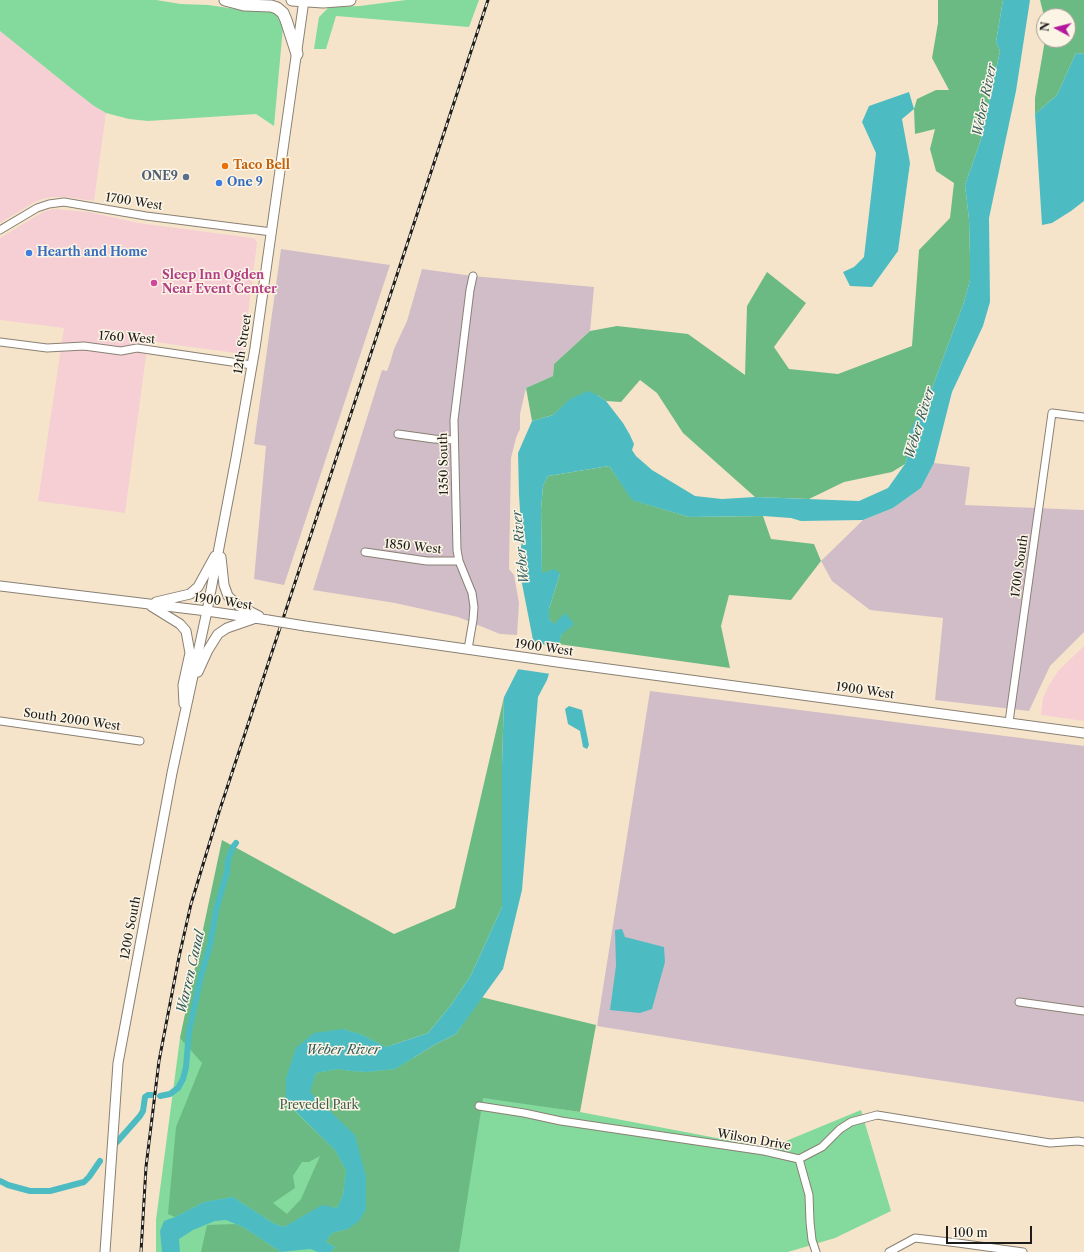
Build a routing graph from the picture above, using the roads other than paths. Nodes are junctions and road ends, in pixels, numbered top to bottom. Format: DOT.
graph roads {
  1 [pos="220,0"];
  2 [pos="225,0"];
  3 [pos="251,0"];
  4 [pos="292,0"];
  5 [pos="350,0"];
  6 [pos="304,1"];
  7 [pos="297,54"];
  8 [pos="0,230"];
  9 [pos="272,232"];
  10 [pos="473,276"];
  11 [pos="0,342"];
  12 [pos="252,365"];
  13 [pos="1084,417"];
  14 [pos="398,434"];
  15 [pos="454,440"];
  16 [pos="220,545"];
  17 [pos="365,552"];
  18 [pos="459,561"];
  19 [pos="0,586"];
  20 [pos="148,604"];
  21 [pos="208,611"];
  22 [pos="254,618"];
  23 [pos="268,620"];
  24 [pos="468,649"];
  25 [pos="190,689"];
  26 [pos="184,717"];
  27 [pos="0,721"];
  28 [pos="1009,722"];
  29 [pos="1084,732"];
  30 [pos="140,741"];
  31 [pos="1019,1002"];
  32 [pos="1084,1011"];
  33 [pos="479,1106"];
  34 [pos="1084,1142"];
  35 [pos="799,1159"];
  36 [pos="104,1252"];
  37 [pos="816,1252"];
  38 [pos="889,1252"];
  39 [pos="1023,1252"];
  1 -- 2 [label="highway"];
  2 -- 3 [label="highway"];
  2 -- 7 [label="highway"];
  4 -- 6 [label="highway"];
  5 -- 6 [label="highway"];
  6 -- 7 [label="main road, 12th Street"];
  7 -- 9 [label="main road, 12th Street"];
  8 -- 9 [label="street, 1700 West"];
  9 -- 12 [label="main road, 12th Street"];
  10 -- 15 [label="street, 1350 South"];
  11 -- 12 [label="street, 1760 West"];
  12 -- 16 [label="main road, 12th Street"];
  13 -- 28 [label="street, 1700 South"];
  14 -- 15 [label="street"];
  15 -- 18 [label="street, 1350 South"];
  16 -- 20 [label="main road"];
  16 -- 21 [label="main road, 12th Street"];
  16 -- 23 [label="main road"];
  17 -- 18 [label="street, 1850 West"];
  18 -- 24 [label="street, 1350 South"];
  19 -- 20 [label="main road, 1900 West"];
  20 -- 21 [label="main road, 1900 West"];
  20 -- 26 [label="main road"];
  21 -- 22 [label="main road, 1900 West"];
  21 -- 25 [label="main road, 1200 South"];
  22 -- 23 [label="main road, 1900 West"];
  22 -- 25 [label="main road"];
  23 -- 24 [label="main road, 1900 West, bridge"];
  24 -- 28 [label="main road, 1900 West"];
  25 -- 26 [label="main road, 1200 South"];
  26 -- 36 [label="main road, 1200 South"];
  27 -- 30 [label="street, South 2000 West"];
  28 -- 29 [label="main road, 1900 West"];
  31 -- 32 [label="street"];
  33 -- 35 [label="street, Wilson Drive"];
  34 -- 35 [label="street, Wilson Drive"];
  35 -- 37 [label="street"];
  38 -- 39 [label="street"];
}
